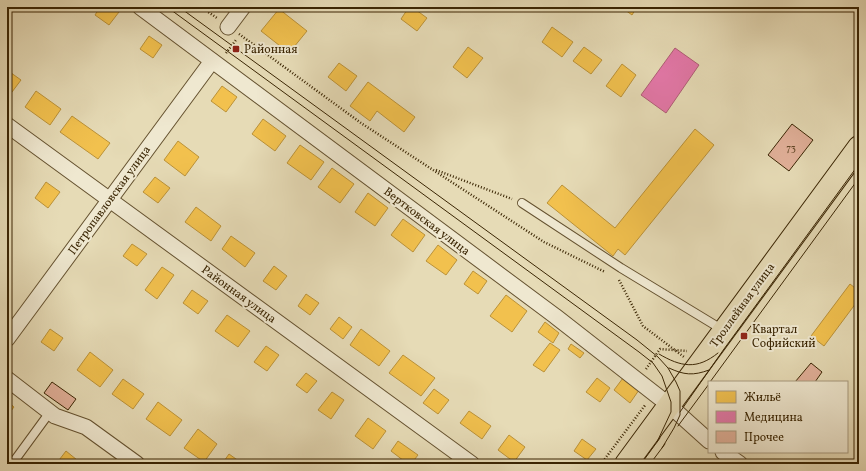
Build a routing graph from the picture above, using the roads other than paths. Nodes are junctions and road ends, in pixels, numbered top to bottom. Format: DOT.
graph roads {
  1 [pos="140,7"];
  2 [pos="243,7"];
  3 [pos="234,30"];
  4 [pos="215,63"];
  5 [pos="7,125"];
  6 [pos="859,146"];
  7 [pos="110,200"];
  8 [pos="522,203"];
  9 [pos="724,330"];
  10 [pos="7,339"];
  11 [pos="7,379"];
  12 [pos="669,405"];
  13 [pos="50,412"];
  14 [pos="708,440"];
  15 [pos="724,453"];
  16 [pos="16,462"];
  17 [pos="137,464"];
  18 [pos="472,464"];
  19 [pos="626,464"];
  20 [pos="740,464"];
  1 -- 4 [label="street, Вертковская улица"];
  2 -- 3 [label="street"];
  4 -- 7 [label="street, Петропавловская улица"];
  4 -- 12 [label="street, Вертковская улица"];
  5 -- 7 [label="street, Районная улица"];
  6 -- 9 [label="main road, Троллейная улица"];
  7 -- 10 [label="street, Петропавловская улица"];
  7 -- 18 [label="street, Районная улица"];
  8 -- 9 [label="lane"];
  9 -- 12 [label="main road, Троллейная улица"];
  11 -- 13 [label="street"];
  12 -- 14 [label="street, Вертковская улица"];
  12 -- 19 [label="main road, Троллейная улица"];
  13 -- 16 [label="lane"];
  13 -- 17 [label="street"];
  15 -- 20 [label="street"];
}
